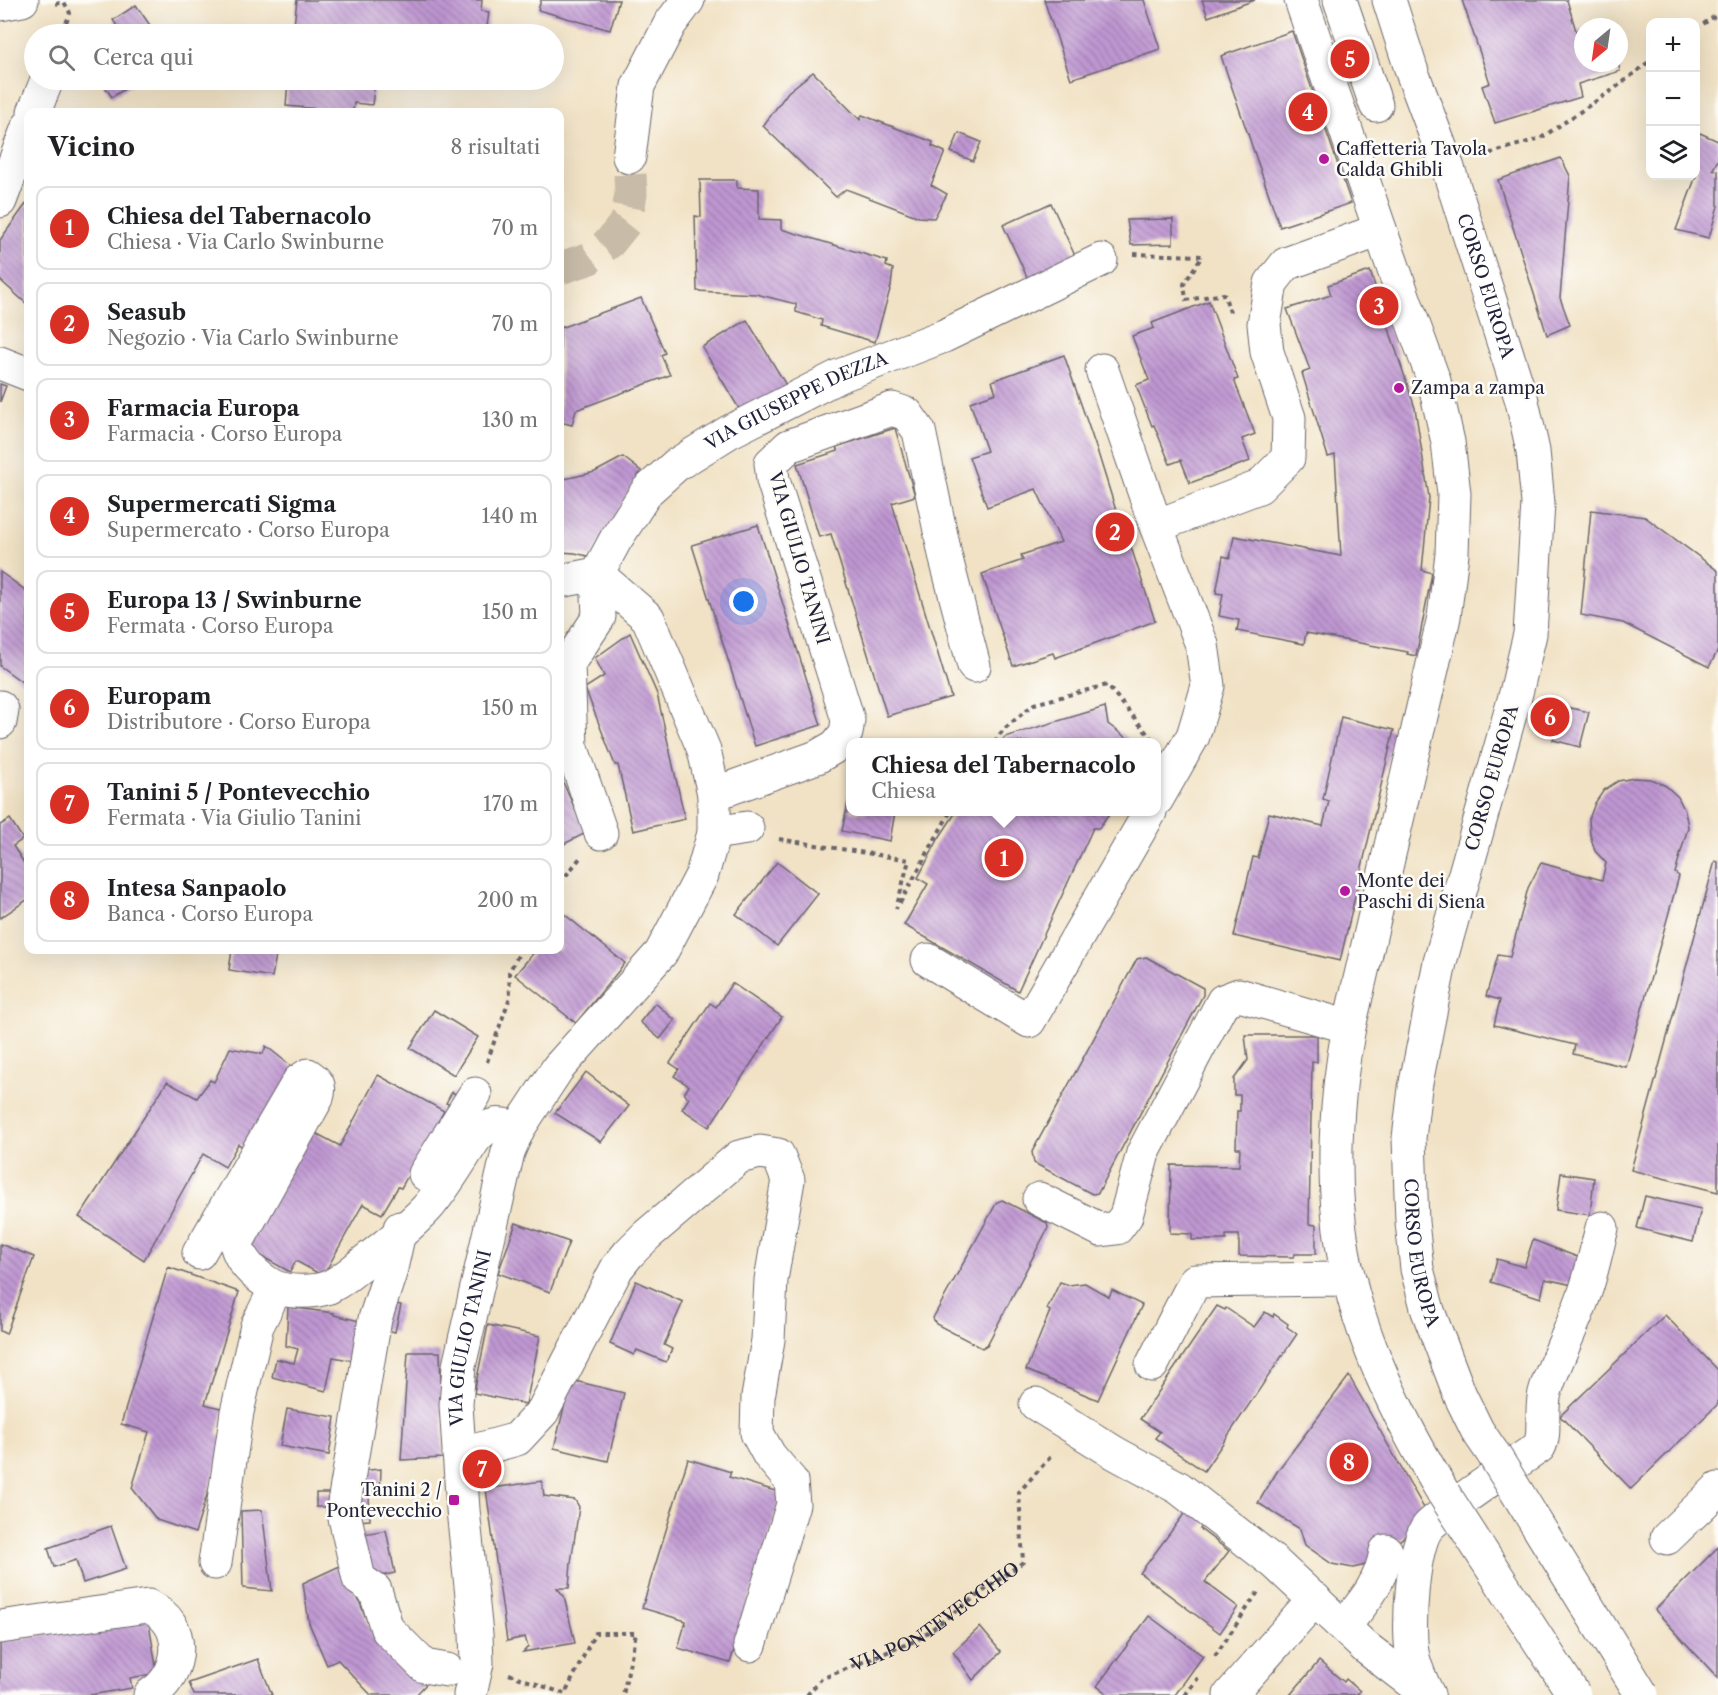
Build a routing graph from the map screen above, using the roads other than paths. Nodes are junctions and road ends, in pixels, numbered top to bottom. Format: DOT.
graph roads {
  1 [pos="22,0"];
  2 [pos="688,0"];
  3 [pos="1301,0"];
  4 [pos="1340,0"];
  5 [pos="1389,0"];
  6 [pos="0,4"];
  7 [pos="43,90"];
  8 [pos="1376,105"];
  9 [pos="36,108"];
  10 [pos="24,138"];
  11 [pos="629,157"];
  12 [pos="0,201"];
  13 [pos="1380,230"];
  14 [pos="1101,260"];
  15 [pos="0,363"];
  16 [pos="1102,370"];
  17 [pos="24,372"];
  18 [pos="1156,526"];
  19 [pos="597,574"];
  20 [pos="564,580"];
  21 [pos="974,666"];
  22 [pos="1161,792"];
  23 [pos="714,794"];
  24 [pos="1133,816"];
  25 [pos="1148,816"];
  26 [pos="747,828"];
  27 [pos="714,832"];
  28 [pos="601,833"];
  29 [pos="1090,916"];
  30 [pos="928,960"];
  31 [pos="1349,1028"];
  32 [pos="475,1094"];
  33 [pos="518,1129"];
  34 [pos="1039,1199"];
  35 [pos="1602,1228"];
  36 [pos="399,1234"];
  37 [pos="199,1252"];
  38 [pos="1350,1281"];
  39 [pos="276,1288"];
  40 [pos="1152,1365"];
  41 [pos="1036,1404"];
  42 [pos="459,1455"];
  43 [pos="1718,1489"];
  44 [pos="1667,1538"];
  45 [pos="1386,1551"];
  46 [pos="215,1563"];
  47 [pos="1315,1599"];
  48 [pos="1344,1626"];
  49 [pos="0,1627"];
  50 [pos="750,1645"];
  51 [pos="462,1667"];
  52 [pos="150,1695"];
  53 [pos="470,1695"];
  54 [pos="1230,1695"];
  55 [pos="1428,1695"];
  56 [pos="1574,1695"];
  57 [pos="1642,1695"];
  1 -- 6 [label="street"];
  2 -- 11 [label="street"];
  3 -- 13 [label="street"];
  4 -- 8 [label="street"];
  5 -- 57 [label="street, CORSO EUROPA, bridge"];
  7 -- 9 [label="street"];
  10 -- 12 [label="street"];
  13 -- 18 [label="street"];
  13 -- 31 [label="street"];
  14 -- 19 [label="street, VIA GIUSEPPE DEZZA"];
  15 -- 17 [label="street"];
  16 -- 18 [label="street"];
  18 -- 22 [label="street"];
  19 -- 20 [label="street"];
  19 -- 23 [label="street, VIA GIULIO TANINI"];
  19 -- 28 [label="street"];
  21 -- 23 [label="street, VIA GIULIO TANINI"];
  23 -- 27 [label="street, VIA GIULIO TANINI"];
  24 -- 29 [label="street"];
  25 -- 29 [label="street"];
  26 -- 27 [label="street"];
  27 -- 33 [label="street, VIA GIULIO TANINI"];
  29 -- 30 [label="street"];
  31 -- 34 [label="street"];
  31 -- 38 [label="street"];
  32 -- 36 [label="street"];
  33 -- 36 [label="street"];
  33 -- 42 [label="street, VIA GIULIO TANINI"];
  35 -- 55 [label="street"];
  36 -- 39 [label="street"];
  36 -- 51 [label="street"];
  37 -- 39 [label="street"];
  38 -- 40 [label="street"];
  38 -- 56 [label="street, bridge"];
  39 -- 46 [label="street"];
  41 -- 47 [label="street"];
  42 -- 50 [label="street"];
  42 -- 51 [label="street, VIA GIULIO TANINI"];
  43 -- 44 [label="street"];
  45 -- 48 [label="street"];
  47 -- 48 [label="street"];
  47 -- 54 [label="street"];
  48 -- 55 [label="street"];
  49 -- 52 [label="street"];
  51 -- 53 [label="street, VIA GIULIO TANINI"];
}
